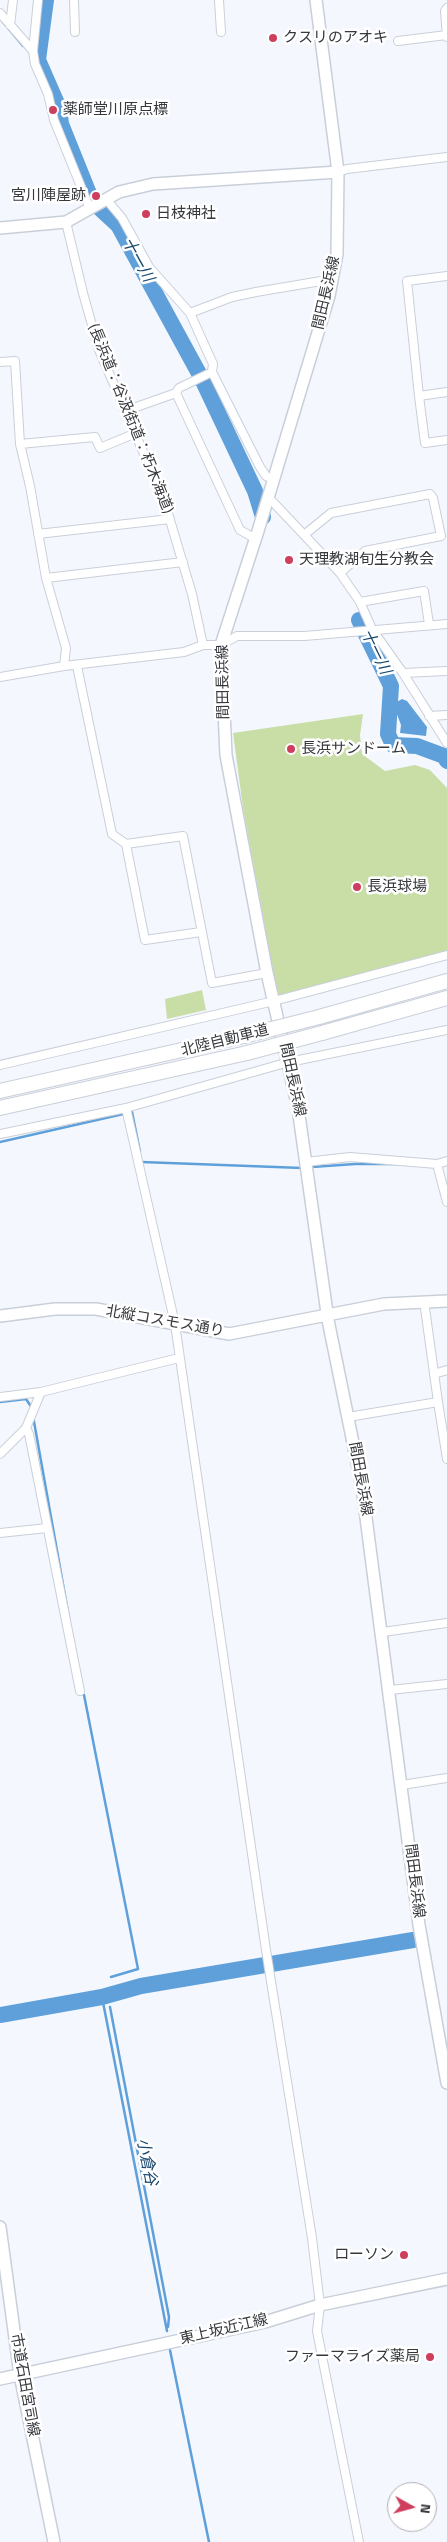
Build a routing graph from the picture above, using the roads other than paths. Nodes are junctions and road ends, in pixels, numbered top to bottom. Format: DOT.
graph roads {
  1 [pos="13,0"];
  2 [pos="38,0"];
  3 [pos="74,0"];
  4 [pos="219,0"];
  5 [pos="316,0"];
  6 [pos="447,8"];
  7 [pos="0,13"];
  8 [pos="10,25"];
  9 [pos="75,32"];
  10 [pos="221,32"];
  11 [pos="447,36"];
  12 [pos="398,41"];
  13 [pos="33,51"];
  14 [pos="447,157"];
  15 [pos="338,172"];
  16 [pos="97,205"];
  17 [pos="66,222"];
  18 [pos="0,228"];
  19 [pos="447,276"];
  20 [pos="333,280"];
  21 [pos="190,313"];
  22 [pos="0,362"];
  23 [pos="212,372"];
  24 [pos="447,392"];
  25 [pos="176,393"];
  26 [pos="419,396"];
  27 [pos="126,411"];
  28 [pos="136,433"];
  29 [pos="447,440"];
  30 [pos="20,444"];
  31 [pos="274,480"];
  32 [pos="270,499"];
  33 [pos="170,519"];
  34 [pos="38,534"];
  35 [pos="257,535"];
  36 [pos="304,535"];
  37 [pos="182,562"];
  38 [pos="340,573"];
  39 [pos="46,578"];
  40 [pos="360,602"];
  41 [pos="429,624"];
  42 [pos="447,624"];
  43 [pos="372,629"];
  44 [pos="221,645"];
  45 [pos="202,646"];
  46 [pos="64,666"];
  47 [pos="77,666"];
  48 [pos="447,671"];
  49 [pos="403,673"];
  50 [pos="0,677"];
  51 [pos="447,715"];
  52 [pos="429,716"];
  53 [pos="447,743"];
  54 [pos="126,844"];
  55 [pos="201,932"];
  56 [pos="447,955"];
  57 [pos="267,973"];
  58 [pos="447,981"];
  59 [pos="447,998"];
  60 [pos="274,1001"];
  61 [pos="447,1030"];
  62 [pos="289,1062"];
  63 [pos="0,1065"];
  64 [pos="0,1091"];
  65 [pos="0,1108"];
  66 [pos="126,1108"];
  67 [pos="0,1134"];
  68 [pos="447,1161"];
  69 [pos="306,1162"];
  70 [pos="437,1164"];
  71 [pos="447,1202"];
  72 [pos="424,1301"];
  73 [pos="447,1301"];
  74 [pos="0,1316"];
  75 [pos="328,1316"];
  76 [pos="175,1324"];
  77 [pos="179,1358"];
  78 [pos="447,1370"];
  79 [pos="434,1374"];
  80 [pos="41,1392"];
  81 [pos="0,1397"];
  82 [pos="438,1402"];
  83 [pos="348,1417"];
  84 [pos="26,1428"];
  85 [pos="0,1454"];
  86 [pos="447,1459"];
  87 [pos="47,1528"];
  88 [pos="0,1533"];
  89 [pos="447,1623"];
  90 [pos="383,1632"];
  91 [pos="447,1684"];
  92 [pos="390,1690"];
  93 [pos="80,1691"];
  94 [pos="447,1778"];
  95 [pos="402,1785"];
  96 [pos="447,2083"];
  97 [pos="0,2227"];
  98 [pos="447,2279"];
  99 [pos="320,2305"];
  100 [pos="20,2375"];
  101 [pos="0,2379"];
  102 [pos="54,2542"];
  103 [pos="360,2542"];
  1 -- 8 [label="street"];
  2 -- 13 [label="street"];
  3 -- 9 [label="street"];
  4 -- 10 [label="street"];
  5 -- 15 [label="main road, 間田長浜線"];
  6 -- 11 [label="street"];
  7 -- 8 [label="street"];
  8 -- 13 [label="street"];
  11 -- 12 [label="street"];
  13 -- 16 [label="street"];
  14 -- 15 [label="street"];
  15 -- 16 [label="main road"];
  15 -- 20 [label="main road, 間田長浜線"];
  16 -- 17 [label="main road"];
  16 -- 21 [label="street"];
  17 -- 18 [label="main road"];
  17 -- 27 [label="street, (長浜道：谷汲街道：朽木海道)"];
  19 -- 26 [label="street"];
  20 -- 21 [label="street"];
  20 -- 31 [label="main road, 間田長浜線"];
  21 -- 23 [label="street"];
  22 -- 30 [label="street"];
  23 -- 25 [label="street"];
  23 -- 31 [label="street"];
  24 -- 26 [label="street"];
  25 -- 27 [label="street"];
  25 -- 35 [label="street"];
  26 -- 29 [label="street"];
  27 -- 28 [label="street, (長浜道：谷汲街道：朽木海道)"];
  28 -- 30 [label="street"];
  28 -- 33 [label="street, (長浜道：谷汲街道：朽木海道)"];
  30 -- 34 [label="street"];
  31 -- 32 [label="main road, 間田長浜線"];
  32 -- 35 [label="main road, 間田長浜線"];
  32 -- 36 [label="street"];
  33 -- 34 [label="street"];
  33 -- 37 [label="street, (長浜道：谷汲街道：朽木海道)"];
  34 -- 39 [label="street"];
  35 -- 44 [label="main road, 間田長浜線"];
  36 -- 38 [label="street"];
  36 -- 38 [label="street"];
  37 -- 39 [label="street"];
  37 -- 45 [label="street, (長浜道：谷汲街道：朽木海道)"];
  38 -- 40 [label="street"];
  39 -- 46 [label="street"];
  40 -- 41 [label="street"];
  40 -- 43 [label="street"];
  41 -- 42 [label="street"];
  41 -- 43 [label="street"];
  43 -- 44 [label="street"];
  43 -- 49 [label="street"];
  44 -- 45 [label="street"];
  44 -- 57 [label="main road, 間田長浜線"];
  45 -- 47 [label="street"];
  46 -- 47 [label="street"];
  46 -- 50 [label="street"];
  47 -- 54 [label="street"];
  48 -- 49 [label="street"];
  49 -- 52 [label="street"];
  51 -- 52 [label="street"];
  52 -- 53 [label="street"];
  54 -- 55 [label="street"];
  54 -- 55 [label="street"];
  55 -- 57 [label="street"];
  56 -- 60 [label="street"];
  57 -- 60 [label="main road, 間田長浜線"];
  58 -- 64 [label="highway, 北陸自動車道, bridge"];
  59 -- 65 [label="highway, 北陸自動車道, bridge"];
  60 -- 62 [label="main road, 間田長浜線"];
  60 -- 63 [label="street"];
  61 -- 62 [label="street"];
  62 -- 66 [label="street"];
  62 -- 69 [label="main road, 間田長浜線"];
  66 -- 67 [label="street"];
  66 -- 76 [label="street"];
  68 -- 70 [label="street"];
  69 -- 70 [label="street"];
  69 -- 75 [label="main road, 間田長浜線"];
  70 -- 71 [label="street"];
  72 -- 73 [label="main road, 北縦コスモス通り"];
  72 -- 75 [label="main road, 北縦コスモス通り"];
  72 -- 79 [label="street"];
  74 -- 76 [label="main road, 北縦コスモス通り"];
  75 -- 76 [label="main road, 北縦コスモス通り"];
  75 -- 83 [label="main road, 間田長浜線"];
  76 -- 77 [label="street"];
  77 -- 80 [label="street"];
  77 -- 99 [label="street"];
  78 -- 79 [label="street"];
  79 -- 82 [label="street"];
  80 -- 81 [label="street"];
  80 -- 84 [label="street"];
  82 -- 83 [label="street"];
  82 -- 86 [label="street"];
  83 -- 90 [label="main road, 間田長浜線"];
  84 -- 85 [label="street"];
  84 -- 87 [label="street"];
  87 -- 88 [label="street"];
  87 -- 93 [label="street"];
  89 -- 90 [label="street"];
  90 -- 92 [label="main road, 間田長浜線"];
  91 -- 92 [label="street"];
  92 -- 95 [label="main road, 間田長浜線"];
  94 -- 95 [label="street"];
  95 -- 96 [label="main road, 間田長浜線"];
  97 -- 100 [label="main road, 市道石田宮司線"];
  98 -- 99 [label="main road, 東上坂近江線"];
  99 -- 100 [label="main road, 東上坂近江線"];
  99 -- 103 [label="street"];
  100 -- 101 [label="main road, 東上坂近江線"];
  100 -- 102 [label="main road, 市道石田宮司線"];
}
